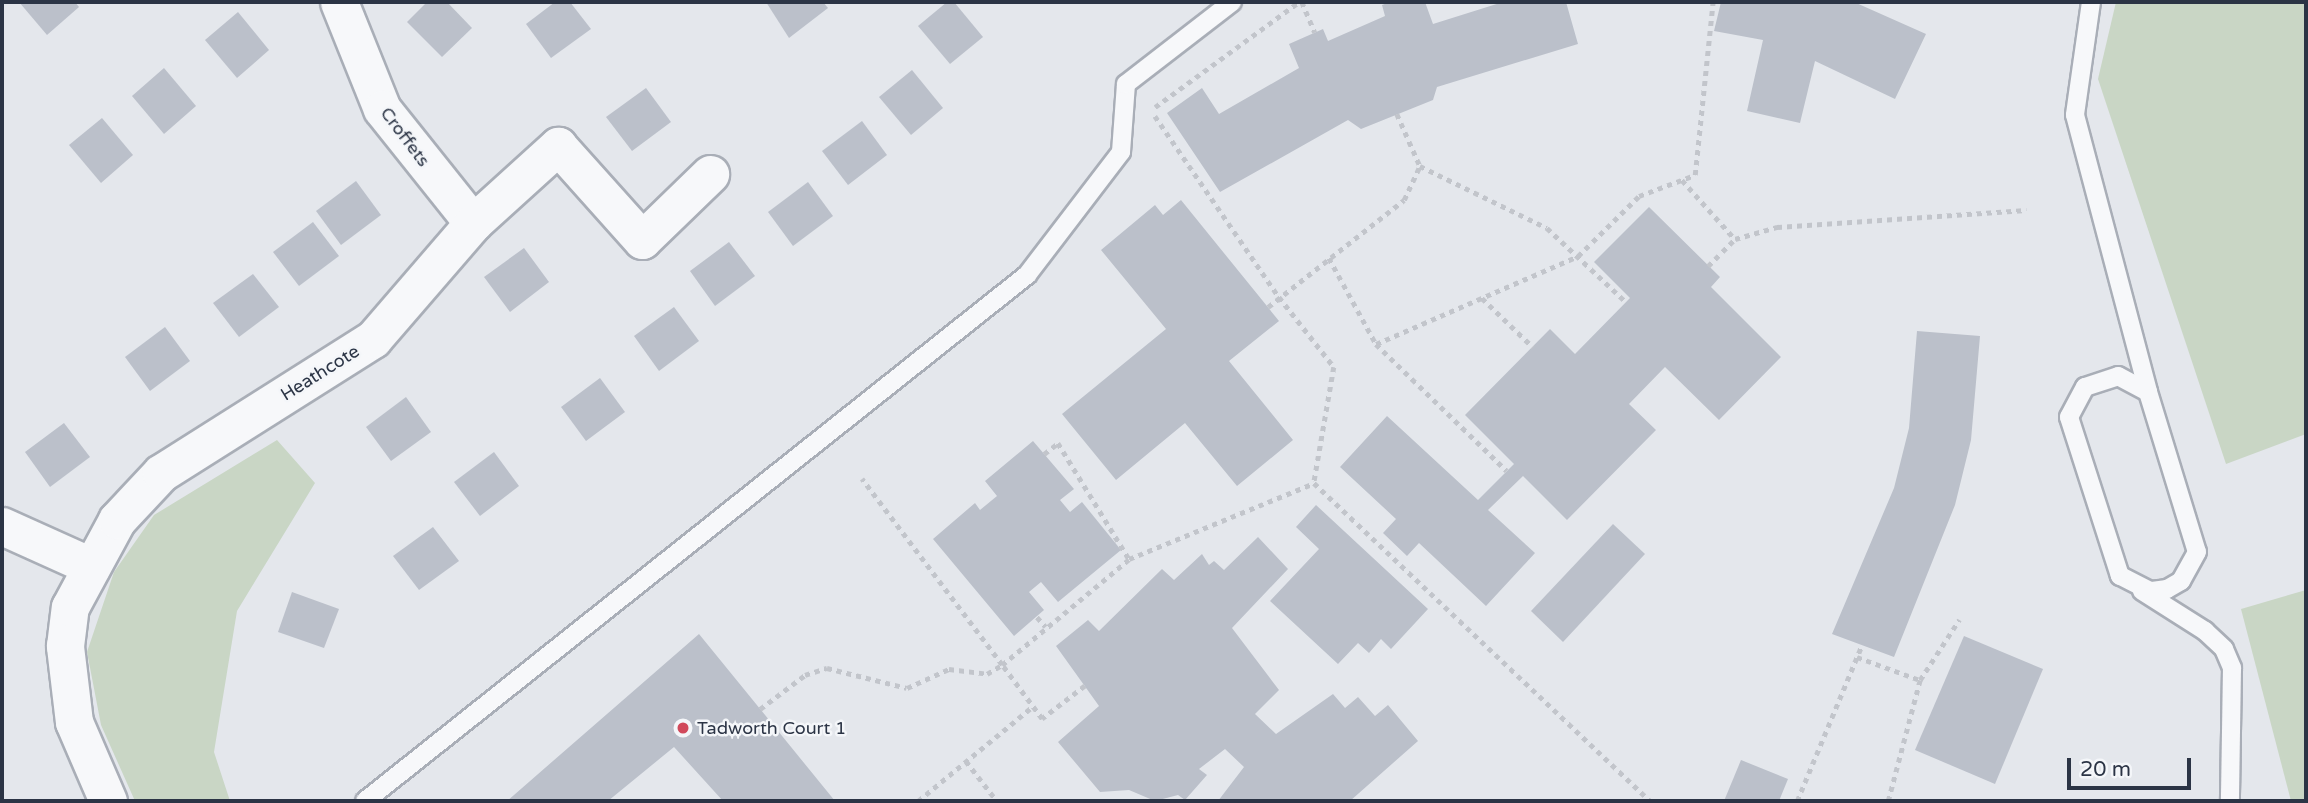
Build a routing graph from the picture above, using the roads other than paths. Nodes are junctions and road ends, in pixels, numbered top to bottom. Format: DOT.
graph roads {
  1 [pos="339,2"];
  2 [pos="1232,2"];
  3 [pos="2091,2"];
  4 [pos="710,174"];
  5 [pos="473,223"];
  6 [pos="2148,392"];
  7 [pos="2,526"];
  8 [pos="91,566"];
  9 [pos="2133,586"];
  10 [pos="108,801"];
  11 [pos="365,801"];
  12 [pos="2230,801"];
  1 -- 5 [label="street, Croffets"];
  2 -- 11 [label="lane"];
  3 -- 6 [label="lane"];
  4 -- 5 [label="street, Heathcote"];
  5 -- 8 [label="street, Heathcote"];
  6 -- 9 [label="lane"];
  6 -- 9 [label="lane"];
  7 -- 8 [label="street"];
  8 -- 10 [label="street, Heathcote"];
  9 -- 12 [label="lane"];
}
